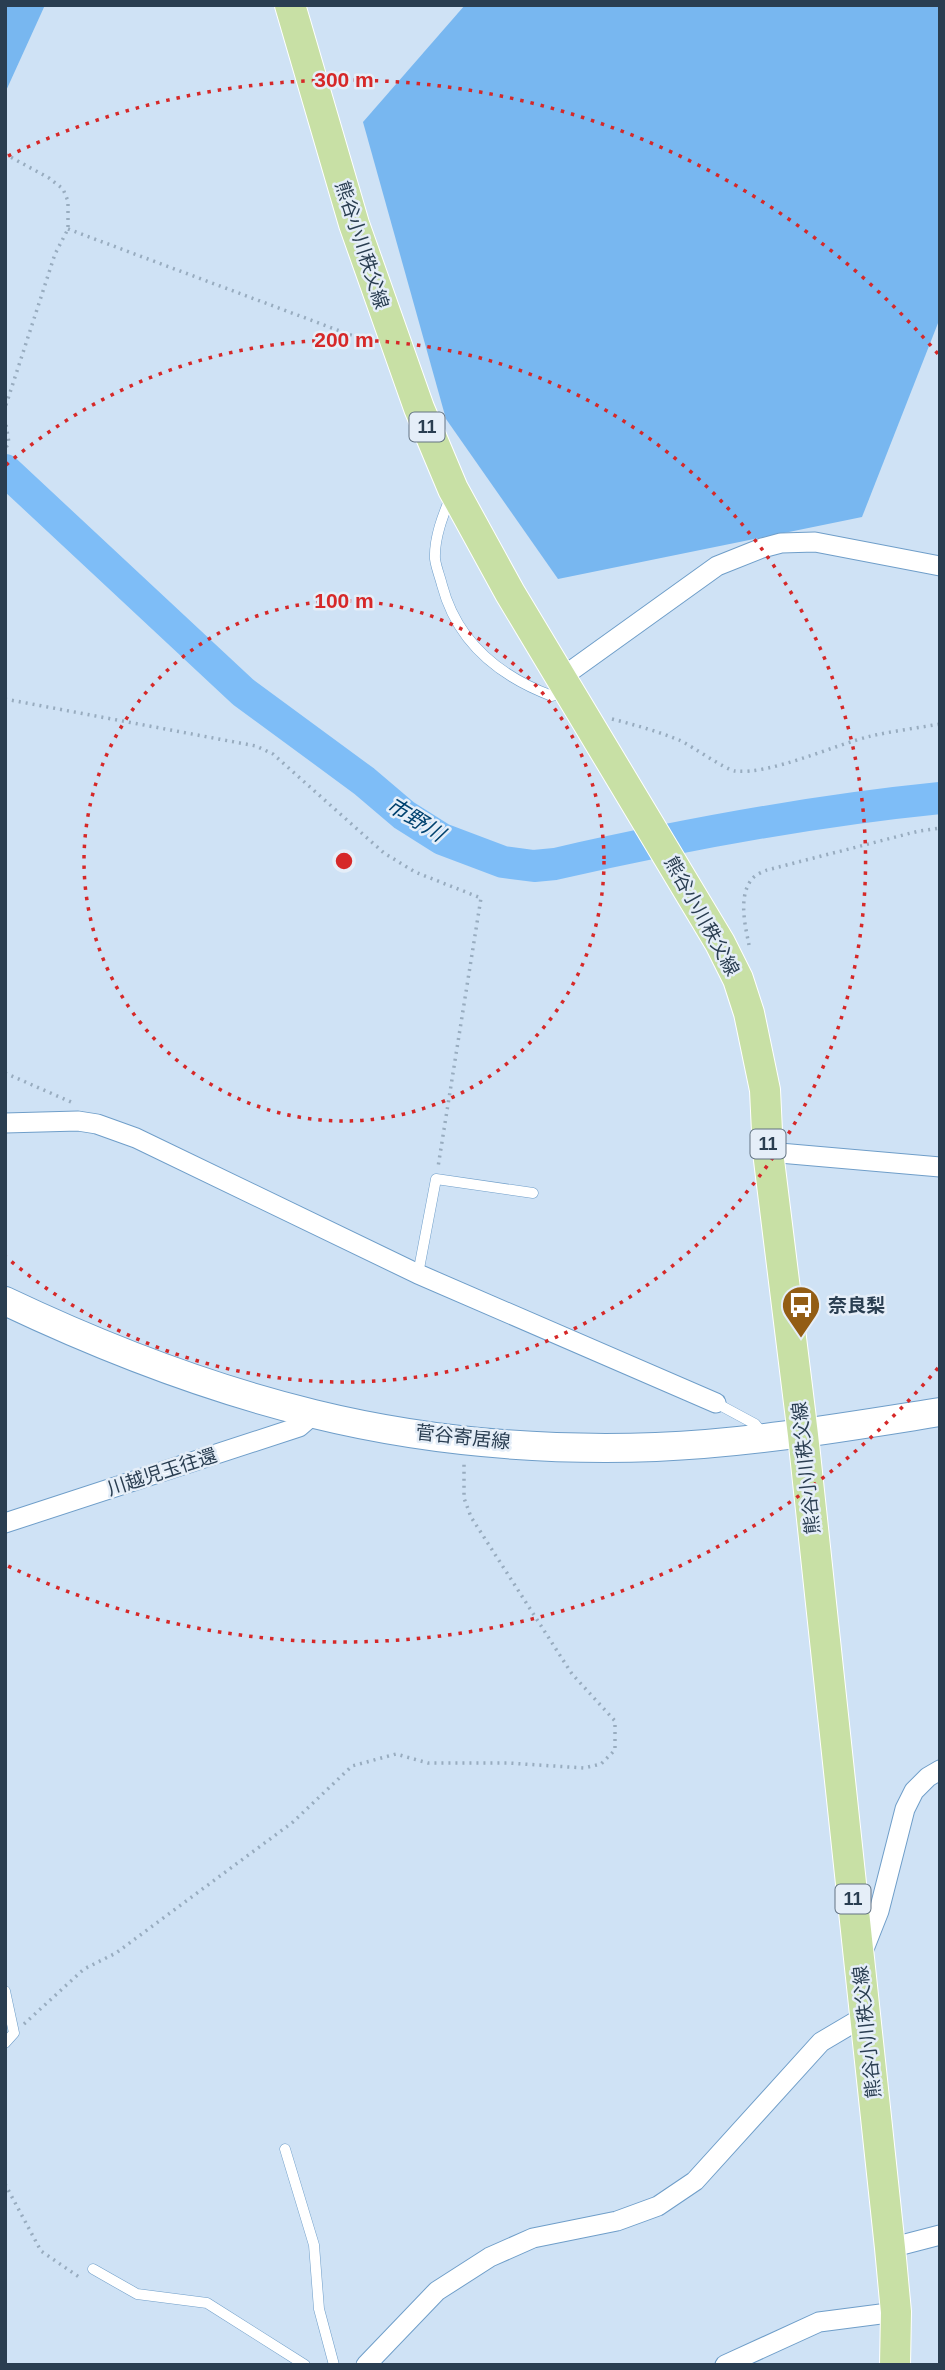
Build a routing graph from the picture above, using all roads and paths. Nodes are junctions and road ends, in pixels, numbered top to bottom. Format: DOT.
graph roads {
  1 [pos="290,5"];
  2 [pos="5,154"];
  3 [pos="68,229"];
  4 [pos="395,343"];
  5 [pos="5,408"];
  6 [pos="5,418"];
  7 [pos="5,449"];
  8 [pos="453,489"];
  9 [pos="940,566"];
  10 [pos="570,694"];
  11 [pos="5,699"];
  12 [pos="940,724"];
  13 [pos="940,828"];
  14 [pos="750,954"];
  15 [pos="5,1073"];
  16 [pos="74,1103"];
  17 [pos="5,1123"];
  18 [pos="768,1152"];
  19 [pos="940,1167"];
  20 [pos="436,1179"];
  21 [pos="533,1194"];
  22 [pos="418,1274"];
  23 [pos="5,1301"];
  24 [pos="716,1402"];
  25 [pos="940,1412"];
  26 [pos="314,1414"];
  27 [pos="803,1434"];
  28 [pos="766,1438"];
  29 [pos="464,1439"];
  30 [pos="5,1523"];
  31 [pos="940,1770"];
  32 [pos="859,1961"];
  33 [pos="5,1991"];
  34 [pos="865,2016"];
  35 [pos="14,2033"];
  36 [pos="5,2043"];
  37 [pos="285,2149"];
  38 [pos="5,2184"];
  39 [pos="940,2235"];
  40 [pos="890,2248"];
  41 [pos="93,2269"];
  42 [pos="896,2312"];
  43 [pos="305,2365"];
  44 [pos="334,2365"];
  45 [pos="366,2365"];
  46 [pos="725,2365"];
  47 [pos="895,2365"];
  1 -- 4 [label="main road, 熊谷小川秩父線 / 11"];
  2 -- 3 [label="path"];
  3 -- 4 [label="path"];
  3 -- 5 [label="path"];
  4 -- 8 [label="main road, 熊谷小川秩父線 / 11"];
  6 -- 7 [label="path"];
  8 -- 10 [label="main road, 熊谷小川秩父線 / 11"];
  8 -- 10 [label="lane"];
  9 -- 10 [label="street"];
  10 -- 12 [label="path"];
  10 -- 18 [label="main road, 熊谷小川秩父線 / 11"];
  11 -- 20 [label="path"];
  13 -- 14 [label="path"];
  15 -- 16 [label="path"];
  17 -- 22 [label="street"];
  18 -- 19 [label="street"];
  18 -- 27 [label="main road, 熊谷小川秩父線 / 11"];
  20 -- 21 [label="lane"];
  20 -- 22 [label="lane"];
  22 -- 24 [label="street"];
  23 -- 26 [label="main road, 菅谷寄居線"];
  24 -- 28 [label="lane"];
  25 -- 27 [label="main road, 菅谷寄居線"];
  26 -- 29 [label="main road, 菅谷寄居線"];
  26 -- 30 [label="street, 川越児玉往還"];
  27 -- 28 [label="main road, 菅谷寄居線"];
  27 -- 32 [label="main road, 熊谷小川秩父線 / 11"];
  28 -- 29 [label="main road, 菅谷寄居線"];
  29 -- 35 [label="path"];
  31 -- 32 [label="street"];
  32 -- 34 [label="main road, 熊谷小川秩父線 / 11"];
  33 -- 35 [label="lane"];
  34 -- 40 [label="main road, 熊谷小川秩父線 / 11"];
  34 -- 45 [label="street"];
  35 -- 36 [label="lane"];
  37 -- 44 [label="lane"];
  38 -- 41 [label="path"];
  39 -- 40 [label="street"];
  40 -- 42 [label="main road, 熊谷小川秩父線 / 11"];
  41 -- 43 [label="lane"];
  42 -- 46 [label="street"];
  42 -- 47 [label="main road, 熊谷小川秩父線 / 11"];
}
